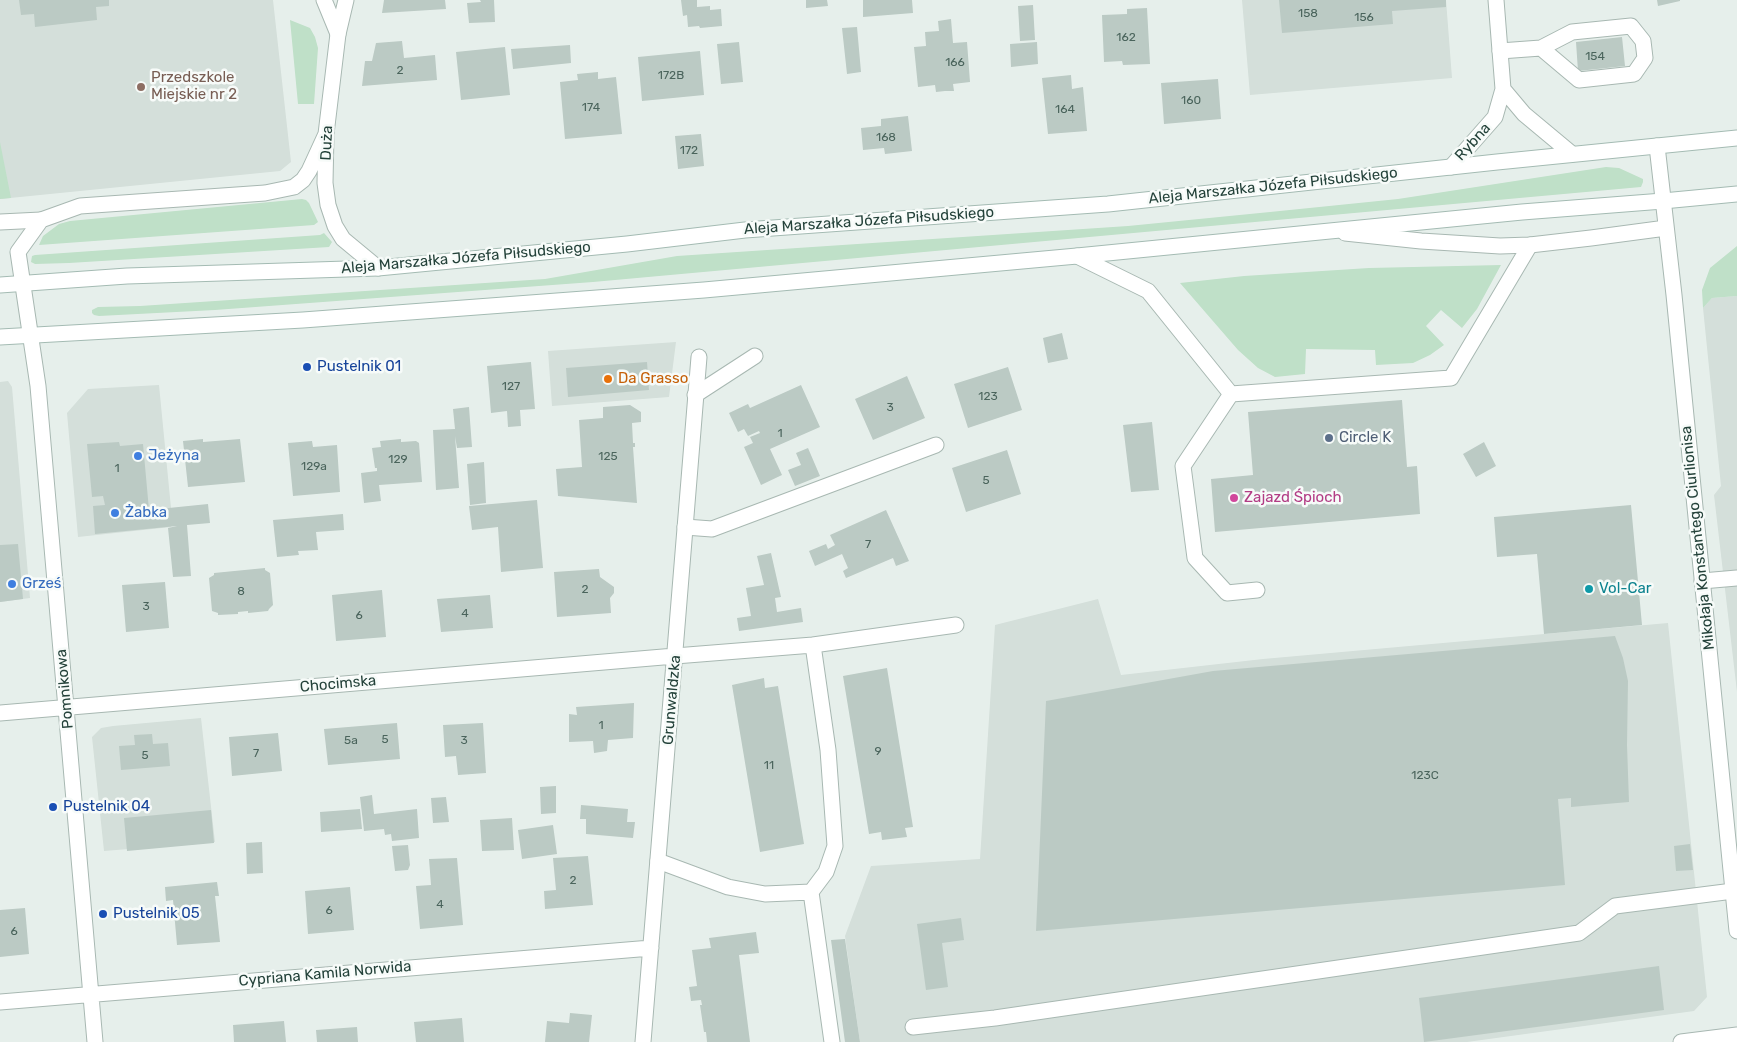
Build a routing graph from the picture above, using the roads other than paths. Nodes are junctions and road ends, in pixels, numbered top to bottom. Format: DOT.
graph roads {
  1 [pos="324,0"];
  2 [pos="346,0"];
  3 [pos="1496,0"];
  4 [pos="338,34"];
  5 [pos="1541,48"];
  6 [pos="1500,51"];
  7 [pos="1503,89"];
  8 [pos="326,134"];
  9 [pos="1737,138"];
  10 [pos="1657,146"];
  11 [pos="1572,154"];
  12 [pos="1451,167"];
  13 [pos="1737,194"];
  14 [pos="1663,202"];
  15 [pos="41,220"];
  16 [pos="0,222"];
  17 [pos="1666,228"];
  18 [pos="1323,231"];
  19 [pos="1530,245"];
  20 [pos="1077,256"];
  21 [pos="378,268"];
  22 [pos="23,283"];
  23 [pos="0,284"];
  24 [pos="32,336"];
  25 [pos="0,337"];
  26 [pos="755,356"];
  27 [pos="699,357"];
  28 [pos="1231,394"];
  29 [pos="696,395"];
  30 [pos="936,445"];
  31 [pos="685,527"];
  32 [pos="1737,578"];
  33 [pos="1702,581"];
  34 [pos="1257,590"];
  35 [pos="956,625"];
  36 [pos="813,645"];
  37 [pos="675,656"];
  38 [pos="66,707"];
  39 [pos="0,713"];
  40 [pos="658,861"];
  41 [pos="1733,891"];
  42 [pos="810,892"];
  43 [pos="1737,931"];
  44 [pos="651,948"];
  45 [pos="92,994"];
  46 [pos="0,1002"];
  47 [pos="913,1027"];
  48 [pos="1737,1035"];
  49 [pos="95,1042"];
  50 [pos="643,1042"];
  51 [pos="832,1042"];
  52 [pos="1681,1042"];
  1 -- 4 [label="street"];
  2 -- 4 [label="street, Duża"];
  3 -- 6 [label="street, Rybna"];
  4 -- 8 [label="street, Duża"];
  5 -- 5 [label="street"];
  5 -- 6 [label="street"];
  6 -- 7 [label="street, Rybna"];
  7 -- 11 [label="street"];
  7 -- 12 [label="street, Rybna"];
  8 -- 15 [label="street"];
  8 -- 21 [label="street, Duża"];
  9 -- 10 [label="street, Aleja Marszałka Józefa Piłsudskiego"];
  10 -- 11 [label="street, Aleja Marszałka Józefa Piłsudskiego"];
  10 -- 14 [label="street, Mikołaja Konstantego Ciurlionisa"];
  11 -- 12 [label="street, Aleja Marszałka Józefa Piłsudskiego"];
  12 -- 21 [label="street, Aleja Marszałka Józefa Piłsudskiego"];
  13 -- 14 [label="street"];
  14 -- 17 [label="street, Mikołaja Konstantego Ciurlionisa"];
  14 -- 18 [label="street"];
  15 -- 16 [label="street"];
  15 -- 22 [label="street, Pomnikowa"];
  17 -- 19 [label="street"];
  17 -- 33 [label="street, Mikołaja Konstantego Ciurlionisa"];
  18 -- 19 [label="street"];
  18 -- 20 [label="street"];
  19 -- 28 [label="street"];
  20 -- 24 [label="street"];
  20 -- 28 [label="street"];
  21 -- 22 [label="street, Aleja Marszałka Józefa Piłsudskiego"];
  22 -- 23 [label="street, Aleja Marszałka Józefa Piłsudskiego"];
  22 -- 24 [label="street, Pomnikowa"];
  24 -- 25 [label="street"];
  24 -- 38 [label="street, Pomnikowa"];
  26 -- 29 [label="street"];
  27 -- 29 [label="street, Grunwaldzka"];
  28 -- 34 [label="street"];
  29 -- 31 [label="street, Grunwaldzka"];
  30 -- 31 [label="street"];
  31 -- 37 [label="street, Grunwaldzka"];
  32 -- 33 [label="street"];
  33 -- 41 [label="street, Mikołaja Konstantego Ciurlionisa"];
  35 -- 36 [label="street, Chocimska"];
  36 -- 37 [label="street, Chocimska"];
  36 -- 42 [label="street"];
  37 -- 38 [label="street, Chocimska"];
  37 -- 40 [label="street, Grunwaldzka"];
  38 -- 39 [label="street, Chocimska"];
  38 -- 45 [label="street, Pomnikowa"];
  40 -- 42 [label="street"];
  40 -- 44 [label="street, Grunwaldzka"];
  41 -- 43 [label="street, Mikołaja Konstantego Ciurlionisa"];
  41 -- 47 [label="street"];
  42 -- 51 [label="street"];
  44 -- 45 [label="street, Cypriana Kamila Norwida"];
  44 -- 50 [label="street, Grunwaldzka"];
  45 -- 46 [label="street, Cypriana Kamila Norwida"];
  45 -- 49 [label="street, Pomnikowa"];
  48 -- 52 [label="street"];
}
